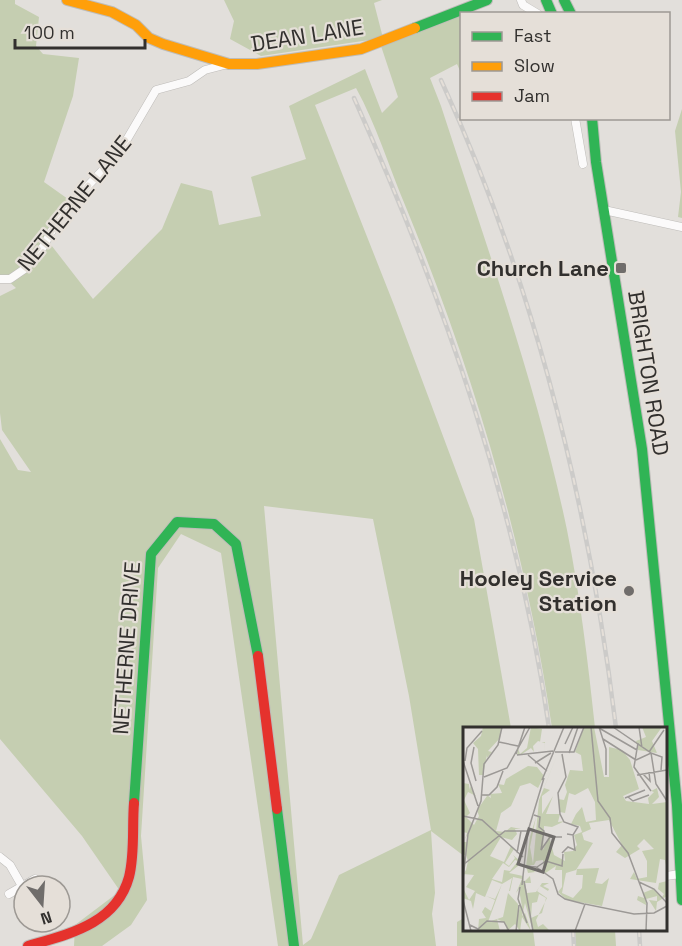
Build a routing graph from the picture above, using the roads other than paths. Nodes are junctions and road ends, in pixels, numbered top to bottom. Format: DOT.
graph roads {
  1 [pos="67,0"];
  2 [pos="487,0"];
  3 [pos="521,0"];
  4 [pos="535,12"];
  5 [pos="229,64"];
  6 [pos="575,120"];
  7 [pos="586,120"];
  8 [pos="592,120"];
  9 [pos="596,162"];
  10 [pos="583,164"];
  11 [pos="604,210"];
  12 [pos="682,228"];
  13 [pos="0,279"];
  14 [pos="680,810"];
  15 [pos="0,857"];
  16 [pos="14,874"];
  17 [pos="681,874"];
  18 [pos="12,892"];
  19 [pos="9,894"];
  20 [pos="682,900"];
  21 [pos="28,946"];
  22 [pos="294,946"];
  1 -- 5 [label="main road, DEAN LANE"];
  2 -- 5 [label="main road, DEAN LANE"];
  3 -- 4 [label="street"];
  5 -- 13 [label="street, NETHERNE LANE"];
  6 -- 10 [label="street"];
  7 -- 9 [label="main road, BRIGHTON ROAD"];
  8 -- 9 [label="main road, BRIGHTON ROAD"];
  9 -- 11 [label="main road, BRIGHTON ROAD"];
  11 -- 12 [label="street"];
  11 -- 14 [label="main road, BRIGHTON ROAD"];
  14 -- 17 [label="main road, BRIGHTON ROAD"];
  15 -- 16 [label="street"];
  17 -- 20 [label="main road, BRIGHTON ROAD"];
  18 -- 19 [label="street"];
  21 -- 22 [label="main road, NETHERNE DRIVE"];
}
